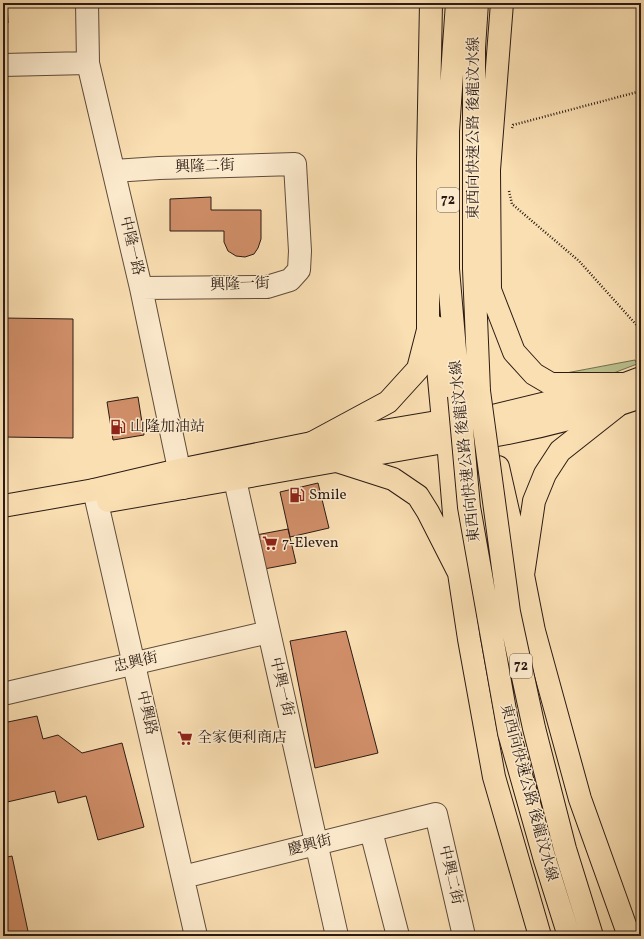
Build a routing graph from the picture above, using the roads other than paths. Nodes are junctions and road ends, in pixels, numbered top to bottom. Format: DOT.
graph roads {
  1 [pos="87,3"];
  2 [pos="431,3"];
  3 [pos="457,3"];
  4 [pos="477,3"];
  5 [pos="502,3"];
  6 [pos="88,63"];
  7 [pos="3,65"];
  8 [pos="295,164"];
  9 [pos="114,171"];
  10 [pos="428,269"];
  11 [pos="141,288"];
  12 [pos="490,290"];
  13 [pos="636,387"];
  14 [pos="617,406"];
  15 [pos="490,427"];
  16 [pos="446,431"];
  17 [pos="312,443"];
  18 [pos="337,461"];
  19 [pos="232,470"];
  20 [pos="181,479"];
  21 [pos="95,497"];
  22 [pos="3,506"];
  23 [pos="3,520"];
  24 [pos="459,573"];
  25 [pos="523,574"];
  26 [pos="268,632"];
  27 [pos="134,664"];
  28 [pos="3,694"];
  29 [pos="436,814"];
  30 [pos="371,831"];
  31 [pos="317,845"];
  32 [pos="183,877"];
  33 [pos="196,936"];
  34 [pos="337,936"];
  35 [pos="398,936"];
  36 [pos="464,936"];
  37 [pos="540,936"];
  38 [pos="569,936"];
  39 [pos="592,936"];
  40 [pos="629,936"];
  1 -- 6 [label="street, 中隆一路"];
  2 -- 10 [label="main road"];
  3 -- 38 [label="main road, 東西向快速公路 後龍汶水線 / 72, bridge"];
  4 -- 39 [label="main road, 東西向快速公路 後龍汶水線 / 72, bridge"];
  5 -- 12 [label="main road"];
  6 -- 7 [label="street"];
  6 -- 9 [label="street, 中隆一路"];
  8 -- 9 [label="street, 興隆二街"];
  8 -- 11 [label="street, 興隆一街"];
  9 -- 11 [label="street, 中隆一路"];
  10 -- 16 [label="main road"];
  10 -- 17 [label="main road"];
  11 -- 20 [label="street, 中隆一路"];
  12 -- 13 [label="main road"];
  12 -- 15 [label="main road"];
  13 -- 14 [label="main road"];
  13 -- 15 [label="main road"];
  14 -- 15 [label="main road"];
  14 -- 25 [label="main road"];
  15 -- 16 [label="main road"];
  15 -- 25 [label="main road"];
  16 -- 17 [label="main road"];
  16 -- 18 [label="main road"];
  16 -- 24 [label="main road"];
  17 -- 19 [label="main road"];
  18 -- 19 [label="main road"];
  18 -- 24 [label="main road"];
  19 -- 20 [label="main road"];
  19 -- 26 [label="street, 中興一街"];
  20 -- 21 [label="main road"];
  21 -- 22 [label="main road"];
  21 -- 23 [label="main road"];
  21 -- 27 [label="street, 中興路"];
  24 -- 37 [label="main road"];
  25 -- 40 [label="main road"];
  26 -- 27 [label="street, 忠興街"];
  26 -- 31 [label="street, 中興一街"];
  27 -- 28 [label="street, 忠興街"];
  27 -- 32 [label="street, 中興路"];
  29 -- 30 [label="street, 慶興街"];
  29 -- 36 [label="street, 中興二街"];
  30 -- 31 [label="street, 慶興街"];
  30 -- 35 [label="street"];
  31 -- 32 [label="street, 慶興街"];
  31 -- 34 [label="street, 中興一街"];
  32 -- 33 [label="street, 中興路"];
}
